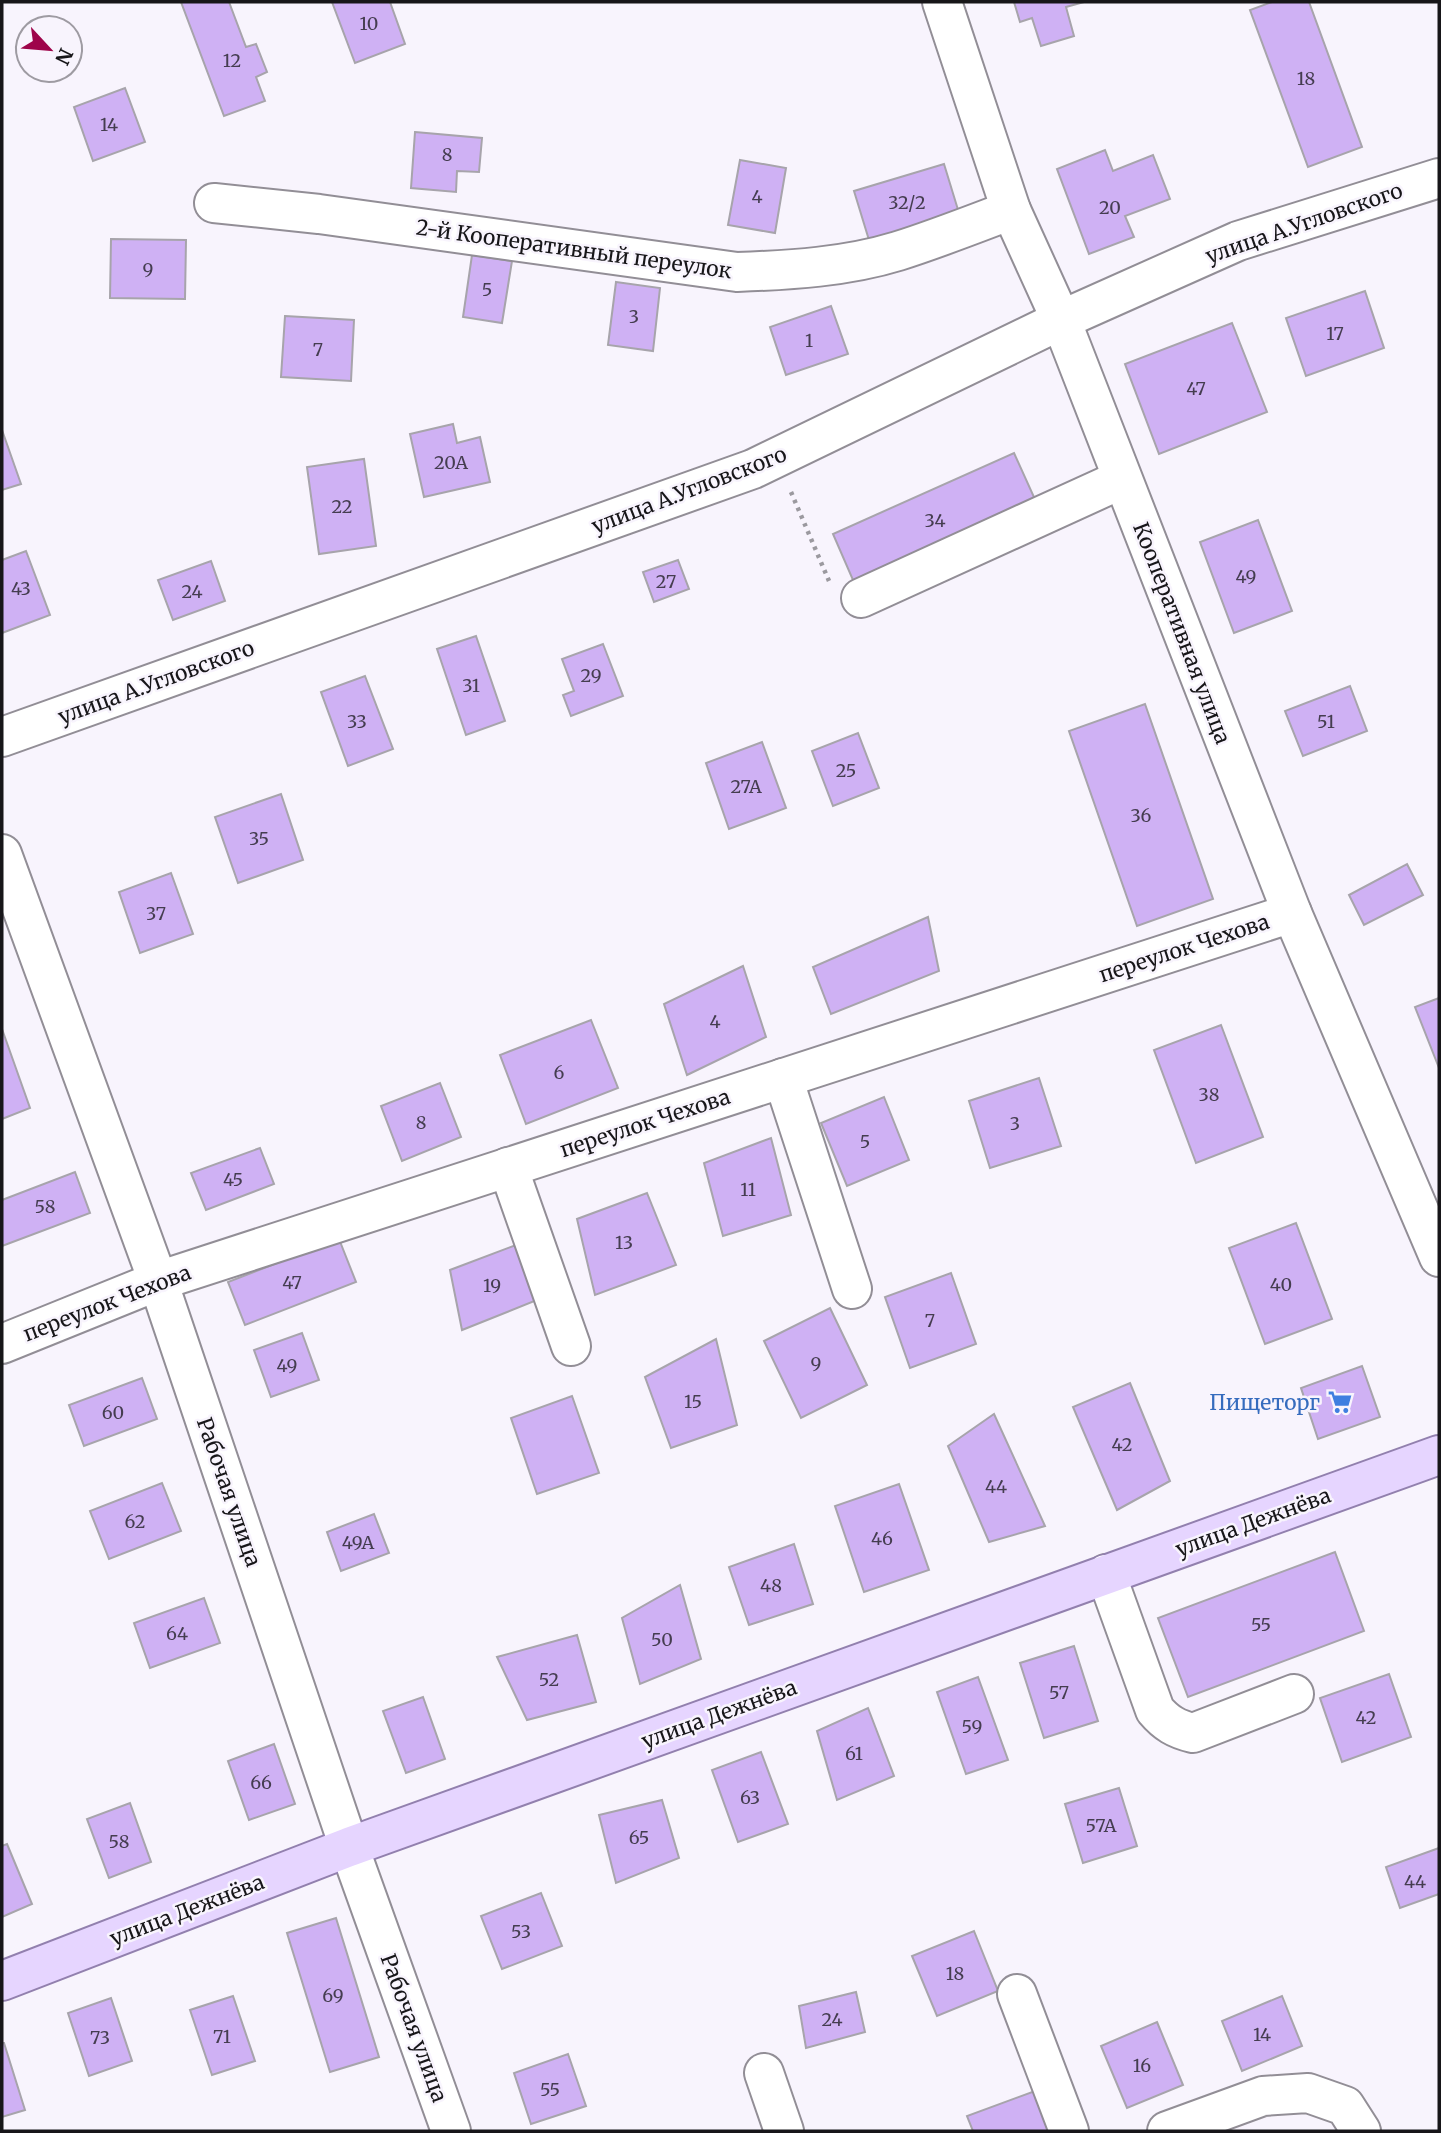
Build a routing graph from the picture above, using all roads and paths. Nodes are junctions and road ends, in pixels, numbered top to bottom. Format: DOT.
graph roads {
  1 [pos="942,2"];
  2 [pos="1439,178"];
  3 [pos="214,203"];
  4 [pos="1011,211"];
  5 [pos="1061,320"];
  6 [pos="777,458"];
  7 [pos="1122,479"];
  8 [pos="860,598"];
  9 [pos="2,737"];
  10 [pos="2,854"];
  11 [pos="1292,913"];
  12 [pos="783,1078"];
  13 [pos="508,1167"];
  14 [pos="1439,1257"];
  15 [pos="158,1281"];
  16 [pos="852,1289"];
  17 [pos="2,1344"];
  18 [pos="571,1346"];
  19 [pos="1439,1454"];
  20 [pos="1106,1574"];
  21 [pos="1294,1694"];
  22 [pos="349,1847"];
  23 [pos="2,1980"];
  24 [pos="1017,1994"];
  25 [pos="764,2073"];
  26 [pos="451,2131"];
  27 [pos="784,2131"];
  28 [pos="1069,2131"];
  29 [pos="1167,2131"];
  30 [pos="1361,2131"];
  1 -- 4 [label="street, Кооперативная улица"];
  2 -- 5 [label="street, улица А.Угловского"];
  3 -- 4 [label="street, 2-й Кооперативный переулок"];
  4 -- 5 [label="street, Кооперативная улица"];
  5 -- 6 [label="street, улица А.Угловского"];
  5 -- 7 [label="street, Кооперативная улица"];
  6 -- 8 [label="path"];
  6 -- 9 [label="street, улица А.Угловского"];
  7 -- 8 [label="street"];
  7 -- 11 [label="street, Кооперативная улица"];
  10 -- 15 [label="street, Рабочая улица"];
  11 -- 12 [label="street, переулок Чехова"];
  11 -- 14 [label="street, Кооперативная улица"];
  12 -- 13 [label="street, переулок Чехова"];
  12 -- 16 [label="street"];
  13 -- 15 [label="street, переулок Чехова"];
  13 -- 18 [label="street"];
  15 -- 17 [label="street, переулок Чехова"];
  15 -- 22 [label="street, Рабочая улица"];
  19 -- 20 [label="main road, улица Дежнёва"];
  20 -- 21 [label="street"];
  20 -- 22 [label="main road, улица Дежнёва"];
  22 -- 23 [label="main road, улица Дежнёва"];
  22 -- 26 [label="street, Рабочая улица"];
  24 -- 28 [label="street"];
  25 -- 27 [label="street"];
  29 -- 30 [label="street"];
}
